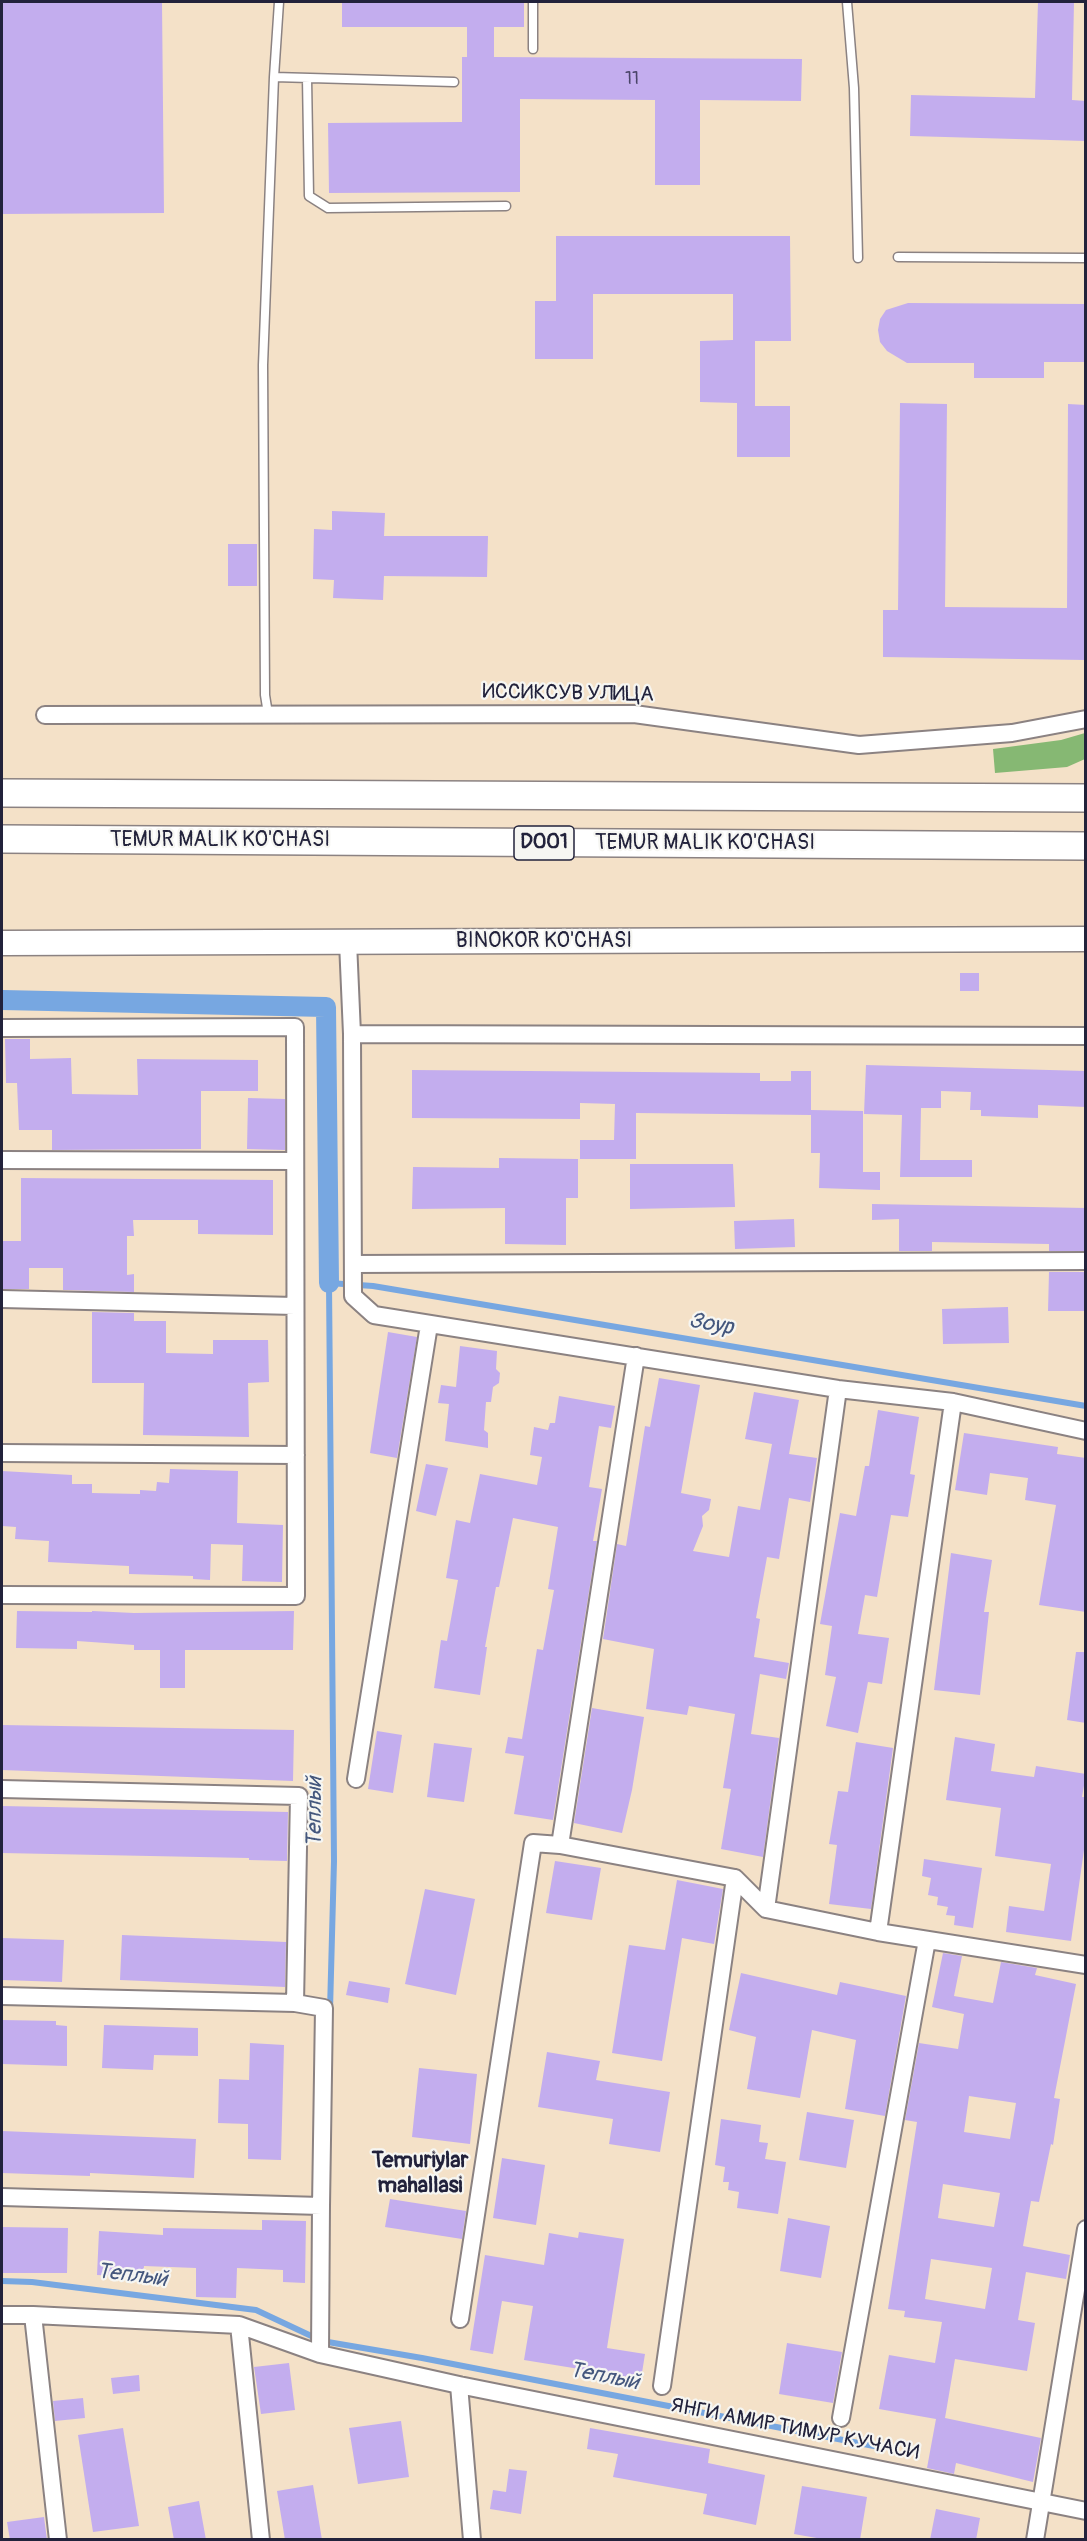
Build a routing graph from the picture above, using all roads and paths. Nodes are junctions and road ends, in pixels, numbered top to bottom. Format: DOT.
graph roads {
  1 [pos="279,2"];
  2 [pos="533,2"];
  3 [pos="847,2"];
  4 [pos="533,49"];
  5 [pos="274,77"];
  6 [pos="307,78"];
  7 [pos="454,82"];
  8 [pos="506,206"];
  9 [pos="898,257"];
  10 [pos="858,258"];
  11 [pos="1086,258"];
  12 [pos="268,714"];
  13 [pos="45,715"];
  14 [pos="1086,719"];
  15 [pos="2,792"];
  16 [pos="1086,798"];
  17 [pos="2,839"];
  18 [pos="1086,846"];
  19 [pos="1086,939"];
  20 [pos="348,942"];
  21 [pos="2,943"];
  22 [pos="2,1028"];
  23 [pos="352,1035"];
  24 [pos="1086,1036"];
  25 [pos="2,1160"];
  26 [pos="295,1161"];
  27 [pos="1086,1261"];
  28 [pos="352,1264"];
  29 [pos="2,1299"];
  30 [pos="295,1306"];
  31 [pos="429,1325"];
  32 [pos="636,1356"];
  33 [pos="838,1389"];
  34 [pos="953,1402"];
  35 [pos="1086,1431"];
  36 [pos="2,1453"];
  37 [pos="296,1455"];
  38 [pos="2,1595"];
  39 [pos="356,1779"];
  40 [pos="2,1789"];
  41 [pos="561,1845"];
  42 [pos="735,1878"];
  43 [pos="766,1910"];
  44 [pos="878,1932"];
  45 [pos="927,1940"];
  46 [pos="1085,1960"];
  47 [pos="2,1996"];
  48 [pos="294,2003"];
  49 [pos="2,2197"];
  50 [pos="321,2206"];
  51 [pos="1086,2229"];
  52 [pos="33,2315"];
  53 [pos="2,2316"];
  54 [pos="460,2319"];
  55 [pos="239,2325"];
  56 [pos="320,2354"];
  57 [pos="459,2385"];
  58 [pos="662,2386"];
  59 [pos="841,2418"];
  60 [pos="1042,2503"];
  61 [pos="1086,2511"];
  62 [pos="58,2540"];
  63 [pos="261,2540"];
  64 [pos="472,2540"];
  65 [pos="1035,2540"];
  1 -- 5 [label="lane"];
  2 -- 4 [label="lane"];
  3 -- 10 [label="lane"];
  5 -- 6 [label="lane"];
  5 -- 12 [label="lane"];
  6 -- 7 [label="lane"];
  6 -- 8 [label="lane"];
  9 -- 11 [label="lane"];
  12 -- 13 [label="street, ИССИКСУВ УЛИЦА"];
  12 -- 14 [label="street, ИССИКСУВ УЛИЦА"];
  15 -- 16 [label="highway, D001"];
  17 -- 18 [label="highway, TEMUR MALIK KO'CHASI / D001"];
  19 -- 20 [label="main road, BINOKOR KO'CHASI"];
  20 -- 21 [label="main road, BINOKOR KO'CHASI"];
  20 -- 23 [label="street"];
  22 -- 26 [label="street"];
  23 -- 24 [label="street"];
  23 -- 28 [label="street"];
  25 -- 26 [label="street"];
  26 -- 30 [label="street"];
  27 -- 28 [label="street"];
  28 -- 31 [label="street"];
  29 -- 30 [label="street"];
  30 -- 37 [label="street"];
  31 -- 32 [label="street"];
  31 -- 39 [label="street"];
  32 -- 33 [label="street"];
  32 -- 41 [label="street"];
  33 -- 34 [label="street"];
  33 -- 43 [label="street"];
  34 -- 35 [label="street"];
  34 -- 44 [label="street"];
  36 -- 37 [label="street"];
  37 -- 38 [label="street"];
  40 -- 48 [label="street"];
  41 -- 42 [label="street"];
  41 -- 54 [label="street"];
  42 -- 43 [label="street"];
  42 -- 58 [label="street"];
  43 -- 44 [label="street"];
  44 -- 45 [label="street"];
  45 -- 46 [label="street"];
  45 -- 59 [label="street"];
  47 -- 48 [label="street"];
  48 -- 50 [label="street"];
  49 -- 50 [label="street"];
  50 -- 56 [label="street"];
  51 -- 60 [label="street"];
  52 -- 53 [label="street, ЯНГИ АМИР ТИМУР КУЧАСИ"];
  52 -- 55 [label="street, ЯНГИ АМИР ТИМУР КУЧАСИ"];
  52 -- 62 [label="street"];
  55 -- 56 [label="street, ЯНГИ АМИР ТИМУР КУЧАСИ"];
  55 -- 63 [label="street"];
  56 -- 57 [label="street, ЯНГИ АМИР ТИМУР КУЧАСИ"];
  57 -- 60 [label="street, ЯНГИ АМИР ТИМУР КУЧАСИ"];
  57 -- 64 [label="street"];
  60 -- 61 [label="street, ЯНГИ АМИР ТИМУР КУЧАСИ"];
  60 -- 65 [label="street"];
}
